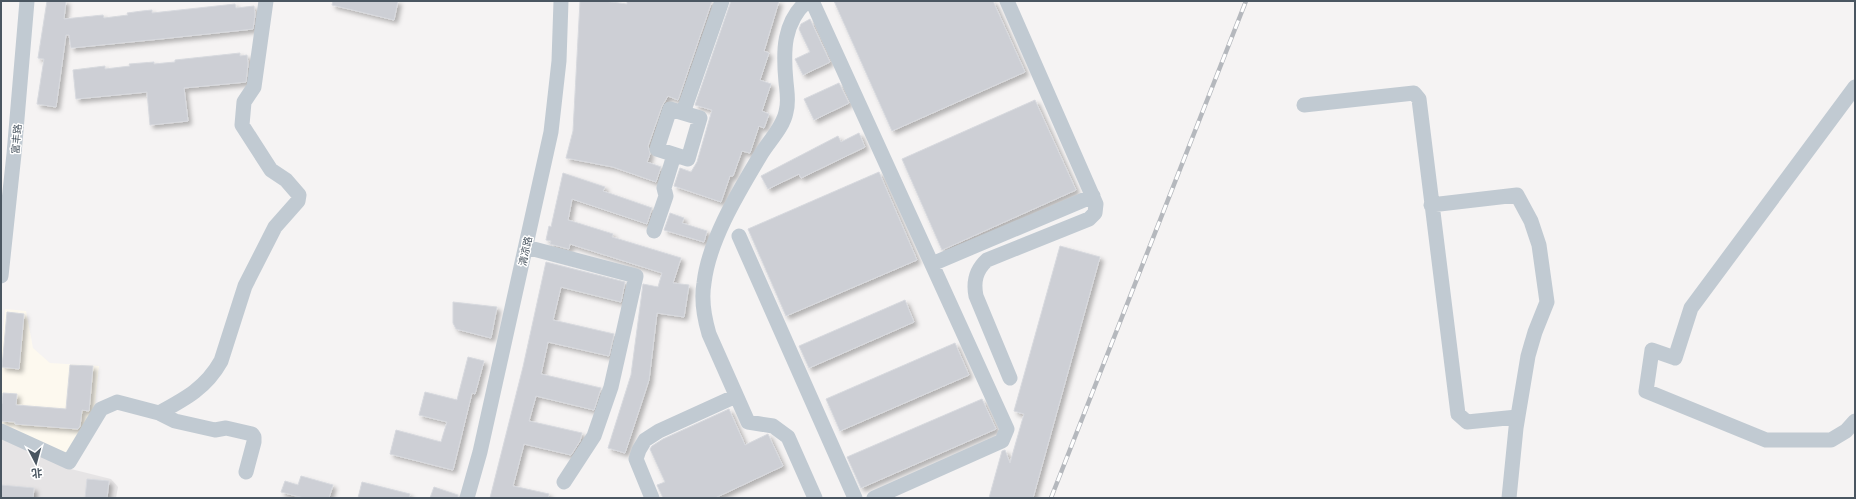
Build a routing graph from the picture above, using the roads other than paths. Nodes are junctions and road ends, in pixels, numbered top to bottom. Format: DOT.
graph roads {
  1 [pos="27,1"];
  2 [pos="266,1"];
  3 [pos="561,1"];
  4 [pos="722,1"];
  5 [pos="808,1"];
  6 [pos="812,1"];
  7 [pos="1007,1"];
  8 [pos="1855,87"];
  9 [pos="1304,105"];
  10 [pos="683,113"];
  11 [pos="674,155"];
  12 [pos="1093,196"];
  13 [pos="1431,205"];
  14 [pos="654,231"];
  15 [pos="739,236"];
  16 [pos="526,247"];
  17 [pos="932,264"];
  18 [pos="1,276"];
  19 [pos="1010,378"];
  20 [pos="736,396"];
  21 [pos="159,413"];
  22 [pos="1517,417"];
  23 [pos="1855,422"];
  24 [pos="1,431"];
  25 [pos="246,472"];
  26 [pos="564,482"];
  27 [pos="467,498"];
  28 [pos="652,498"];
  29 [pos="815,498"];
  30 [pos="855,498"];
  31 [pos="874,498"];
  32 [pos="1509,498"];
  1 -- 18 [label="street, 富丰路"];
  2 -- 21 [label="street"];
  3 -- 16 [label="street, 清凉路"];
  4 -- 10 [label="street"];
  5 -- 20 [label="street"];
  6 -- 17 [label="street"];
  7 -- 12 [label="street"];
  8 -- 23 [label="street"];
  9 -- 13 [label="street"];
  10 -- 11 [label="street"];
  10 -- 11 [label="street"];
  11 -- 14 [label="street"];
  12 -- 17 [label="street"];
  12 -- 19 [label="street"];
  13 -- 22 [label="street"];
  13 -- 22 [label="street"];
  15 -- 30 [label="street"];
  16 -- 26 [label="street"];
  16 -- 27 [label="street, 清凉路"];
  17 -- 31 [label="street"];
  20 -- 28 [label="street"];
  20 -- 29 [label="street"];
  21 -- 24 [label="street"];
  21 -- 25 [label="street"];
  22 -- 32 [label="street"];
}
